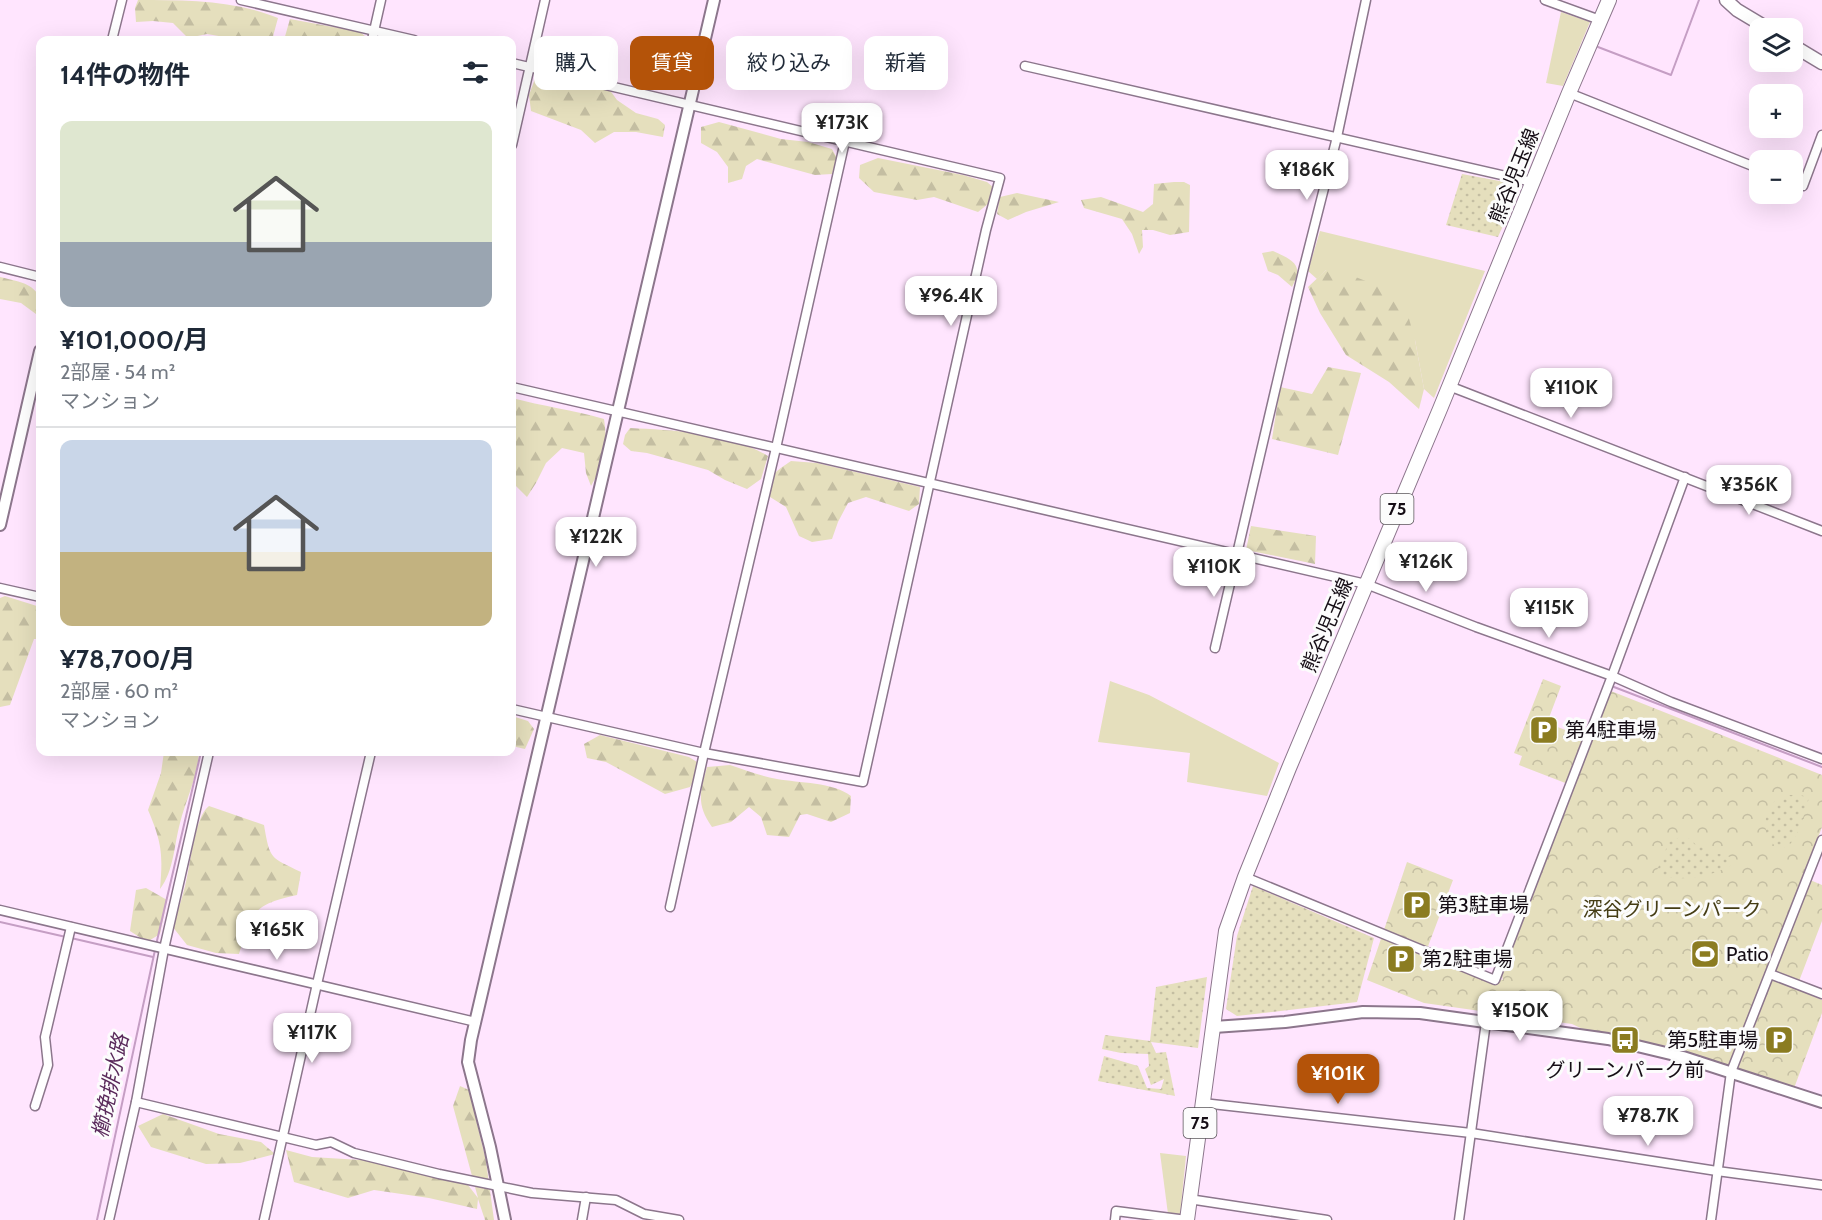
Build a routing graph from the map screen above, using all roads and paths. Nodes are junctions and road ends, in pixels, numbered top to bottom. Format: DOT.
graph roads {
  1 [pos="122,0"];
  2 [pos="242,0"];
  3 [pos="381,0"];
  4 [pos="545,0"];
  5 [pos="714,0"];
  6 [pos="1366,0"];
  7 [pos="1545,0"];
  8 [pos="1609,0"];
  9 [pos="1726,0"];
  10 [pos="1750,18"];
  11 [pos="1599,20"];
  12 [pos="113,36"];
  13 [pos="373,36"];
  14 [pos="1803,52"];
  15 [pos="1822,63"];
  16 [pos="516,64"];
  17 [pos="1025,66"];
  18 [pos="530,68"];
  19 [pos="1569,93"];
  20 [pos="689,105"];
  21 [pos="516,128"];
  22 [pos="1822,135"];
  23 [pos="1336,137"];
  24 [pos="845,141"];
  25 [pos="1749,165"];
  26 [pos="1532,182"];
  27 [pos="1803,186"];
  28 [pos="0,267"];
  29 [pos="36,276"];
  30 [pos="36,368"];
  31 [pos="1449,386"];
  32 [pos="516,388"];
  33 [pos="618,412"];
  34 [pos="776,448"];
  35 [pos="1685,477"];
  36 [pos="929,483"];
  37 [pos="0,525"];
  38 [pos="1822,531"];
  39 [pos="1237,554"];
  40 [pos="1366,584"];
  41 [pos="0,588"];
  42 [pos="36,596"];
  43 [pos="1215,648"];
  44 [pos="1612,676"];
  45 [pos="516,709"];
  46 [pos="546,717"];
  47 [pos="704,753"];
  48 [pos="208,756"];
  49 [pos="370,756"];
  50 [pos="1822,759"];
  51 [pos="1822,840"];
  52 [pos="1245,877"];
  53 [pos="670,907"];
  54 [pos="0,910"];
  55 [pos="71,927"];
  56 [pos="164,949"];
  57 [pos="1770,974"];
  58 [pos="316,984"];
  59 [pos="1822,994"];
  60 [pos="476,1022"];
  61 [pos="1486,1022"];
  62 [pos="1214,1027"];
  63 [pos="1731,1072"];
  64 [pos="136,1102"];
  65 [pos="1822,1102"];
  66 [pos="1203,1103"];
  67 [pos="35,1106"];
  68 [pos="1471,1133"];
  69 [pos="282,1138"];
  70 [pos="1718,1171"];
  71 [pos="1822,1185"];
  72 [pos="499,1187"];
  73 [pos="586,1197"];
  74 [pos="1189,1199"];
  75 [pos="109,1220"];
  76 [pos="264,1220"];
  77 [pos="505,1220"];
  78 [pos="582,1220"];
  79 [pos="679,1220"];
  80 [pos="1114,1220"];
  81 [pos="1187,1220"];
  82 [pos="1327,1220"];
  83 [pos="1459,1220"];
  84 [pos="1711,1220"];
  1 -- 12 [label="street"];
  2 -- 13 [label="street"];
  3 -- 13 [label="street"];
  4 -- 18 [label="street"];
  5 -- 20 [label="street"];
  6 -- 23 [label="street"];
  7 -- 11 [label="street"];
  8 -- 11 [label="main road, 熊谷児玉線 / 75"];
  9 -- 10 [label="main road"];
  11 -- 19 [label="main road, 熊谷児玉線 / 75"];
  14 -- 15 [label="main road"];
  16 -- 18 [label="street"];
  17 -- 23 [label="street"];
  18 -- 20 [label="street"];
  18 -- 21 [label="street"];
  19 -- 25 [label="street"];
  19 -- 26 [label="main road, 熊谷児玉線 / 75"];
  20 -- 24 [label="street"];
  20 -- 33 [label="street"];
  22 -- 27 [label="street"];
  23 -- 26 [label="street"];
  23 -- 39 [label="street"];
  24 -- 34 [label="street"];
  24 -- 36 [label="street"];
  26 -- 31 [label="main road, 熊谷児玉線 / 75"];
  28 -- 29 [label="street"];
  30 -- 37 [label="street"];
  31 -- 35 [label="street"];
  31 -- 40 [label="main road, 熊谷児玉線 / 75"];
  32 -- 33 [label="street"];
  33 -- 34 [label="street"];
  33 -- 46 [label="street"];
  34 -- 36 [label="street"];
  34 -- 47 [label="street"];
  35 -- 38 [label="street"];
  35 -- 44 [label="street"];
  36 -- 39 [label="street"];
  36 -- 47 [label="street"];
  39 -- 40 [label="street"];
  39 -- 43 [label="street"];
  40 -- 44 [label="street"];
  40 -- 52 [label="main road, 熊谷児玉線 / 75"];
  41 -- 42 [label="street"];
  44 -- 50 [label="street"];
  44 -- 52 [label="street"];
  45 -- 46 [label="street"];
  46 -- 47 [label="street"];
  46 -- 60 [label="street"];
  47 -- 53 [label="street"];
  48 -- 56 [label="street"];
  49 -- 58 [label="street"];
  51 -- 57 [label="street"];
  52 -- 62 [label="main road, 熊谷児玉線 / 75"];
  54 -- 55 [label="street"];
  55 -- 56 [label="street"];
  55 -- 67 [label="street"];
  56 -- 58 [label="street"];
  56 -- 64 [label="street"];
  57 -- 59 [label="street"];
  57 -- 63 [label="street"];
  58 -- 60 [label="street"];
  58 -- 69 [label="street"];
  60 -- 72 [label="street"];
  61 -- 62 [label="street"];
  61 -- 63 [label="street"];
  61 -- 68 [label="street"];
  62 -- 66 [label="main road, 熊谷児玉線 / 75"];
  63 -- 65 [label="street"];
  63 -- 70 [label="street"];
  64 -- 69 [label="street"];
  64 -- 75 [label="street"];
  66 -- 68 [label="street"];
  66 -- 74 [label="main road, 熊谷児玉線 / 75"];
  68 -- 70 [label="street"];
  68 -- 83 [label="street"];
  69 -- 72 [label="street"];
  69 -- 76 [label="street"];
  70 -- 71 [label="street"];
  70 -- 84 [label="street"];
  72 -- 73 [label="street"];
  72 -- 77 [label="street"];
  73 -- 78 [label="street"];
  73 -- 79 [label="street"];
  74 -- 81 [label="main road, 熊谷児玉線 / 75"];
  74 -- 82 [label="street"];
  80 -- 81 [label="street"];
}
